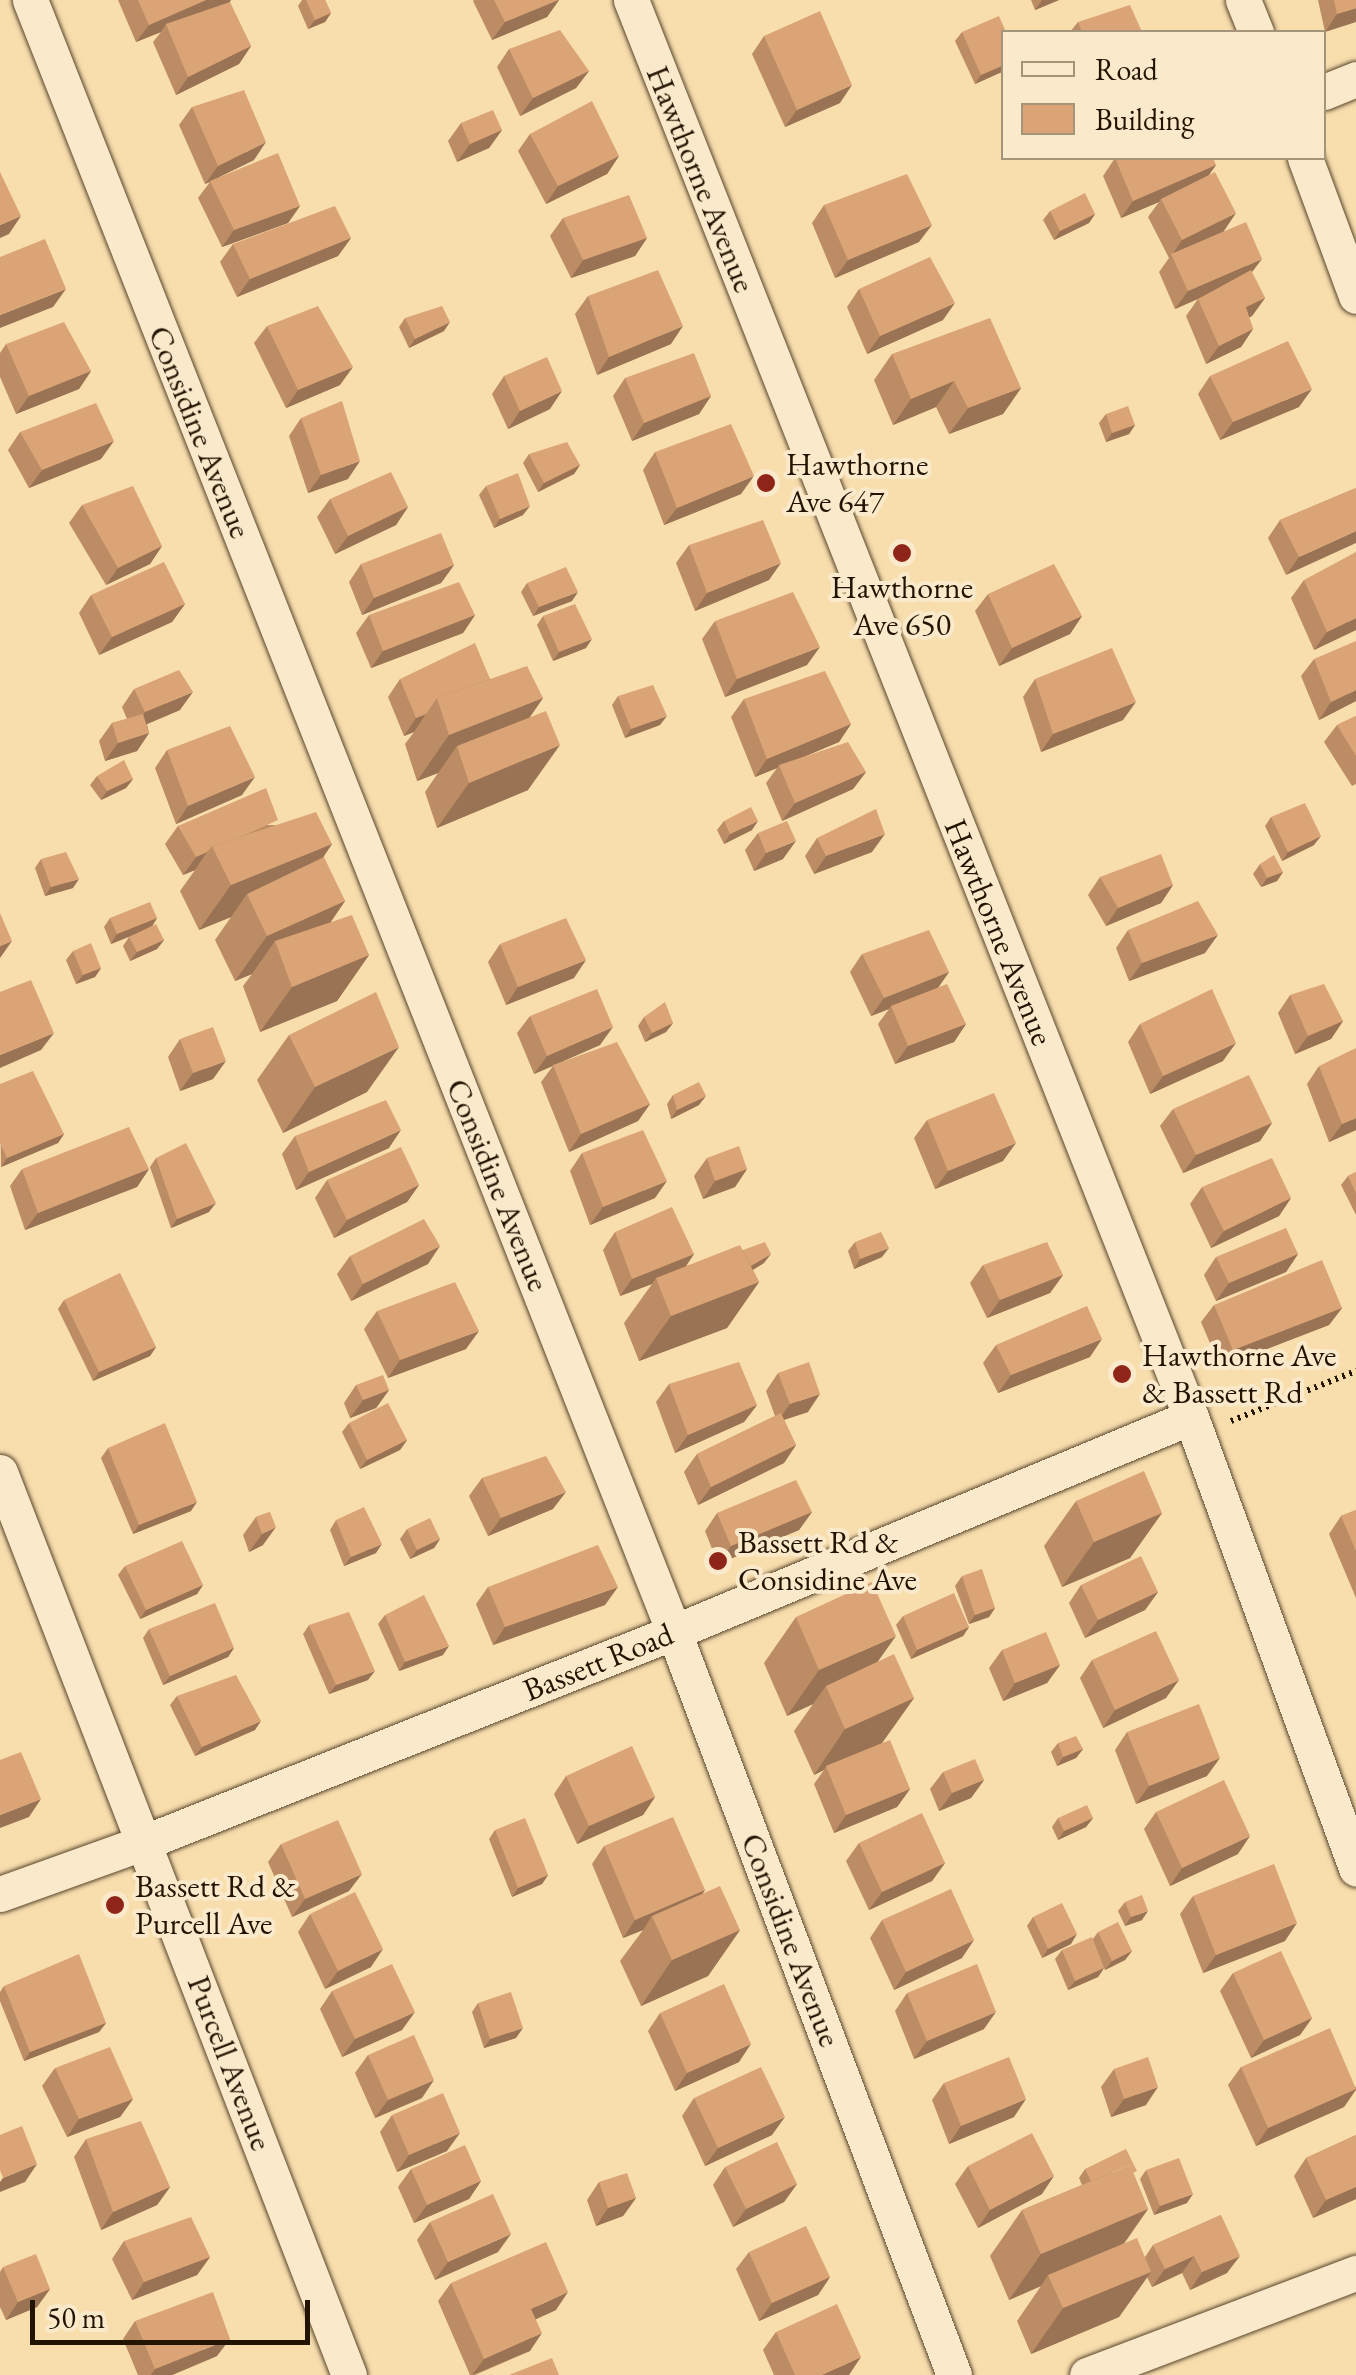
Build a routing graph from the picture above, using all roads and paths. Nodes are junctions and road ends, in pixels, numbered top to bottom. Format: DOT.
graph roads {
  1 [pos="30,0"];
  2 [pos="631,0"];
  3 [pos="1243,0"];
  4 [pos="1255,30"];
  5 [pos="1356,79"];
  6 [pos="1326,91"];
  7 [pos="1306,160"];
  8 [pos="1356,296"];
  9 [pos="1356,1370"];
  10 [pos="1208,1420"];
  11 [pos="0,1472"];
  12 [pos="674,1632"];
  13 [pos="145,1842"];
  14 [pos="1356,1869"];
  15 [pos="0,1894"];
  16 [pos="1356,2274"];
  17 [pos="349,2375"];
  18 [pos="954,2375"];
  19 [pos="1088,2375"];
  1 -- 12 [label="street, Considine Avenue"];
  2 -- 10 [label="street, Hawthorne Avenue"];
  3 -- 4 [label="street"];
  5 -- 6 [label="street"];
  7 -- 8 [label="street"];
  9 -- 10 [label="path"];
  10 -- 12 [label="street, Bassett Road"];
  10 -- 14 [label="street, Hawthorne Avenue"];
  11 -- 13 [label="street, Purcell Avenue"];
  12 -- 13 [label="street, Bassett Road"];
  12 -- 18 [label="street, Considine Avenue"];
  13 -- 15 [label="street, Bassett Road"];
  13 -- 17 [label="street, Purcell Avenue"];
  16 -- 19 [label="street"];
}
